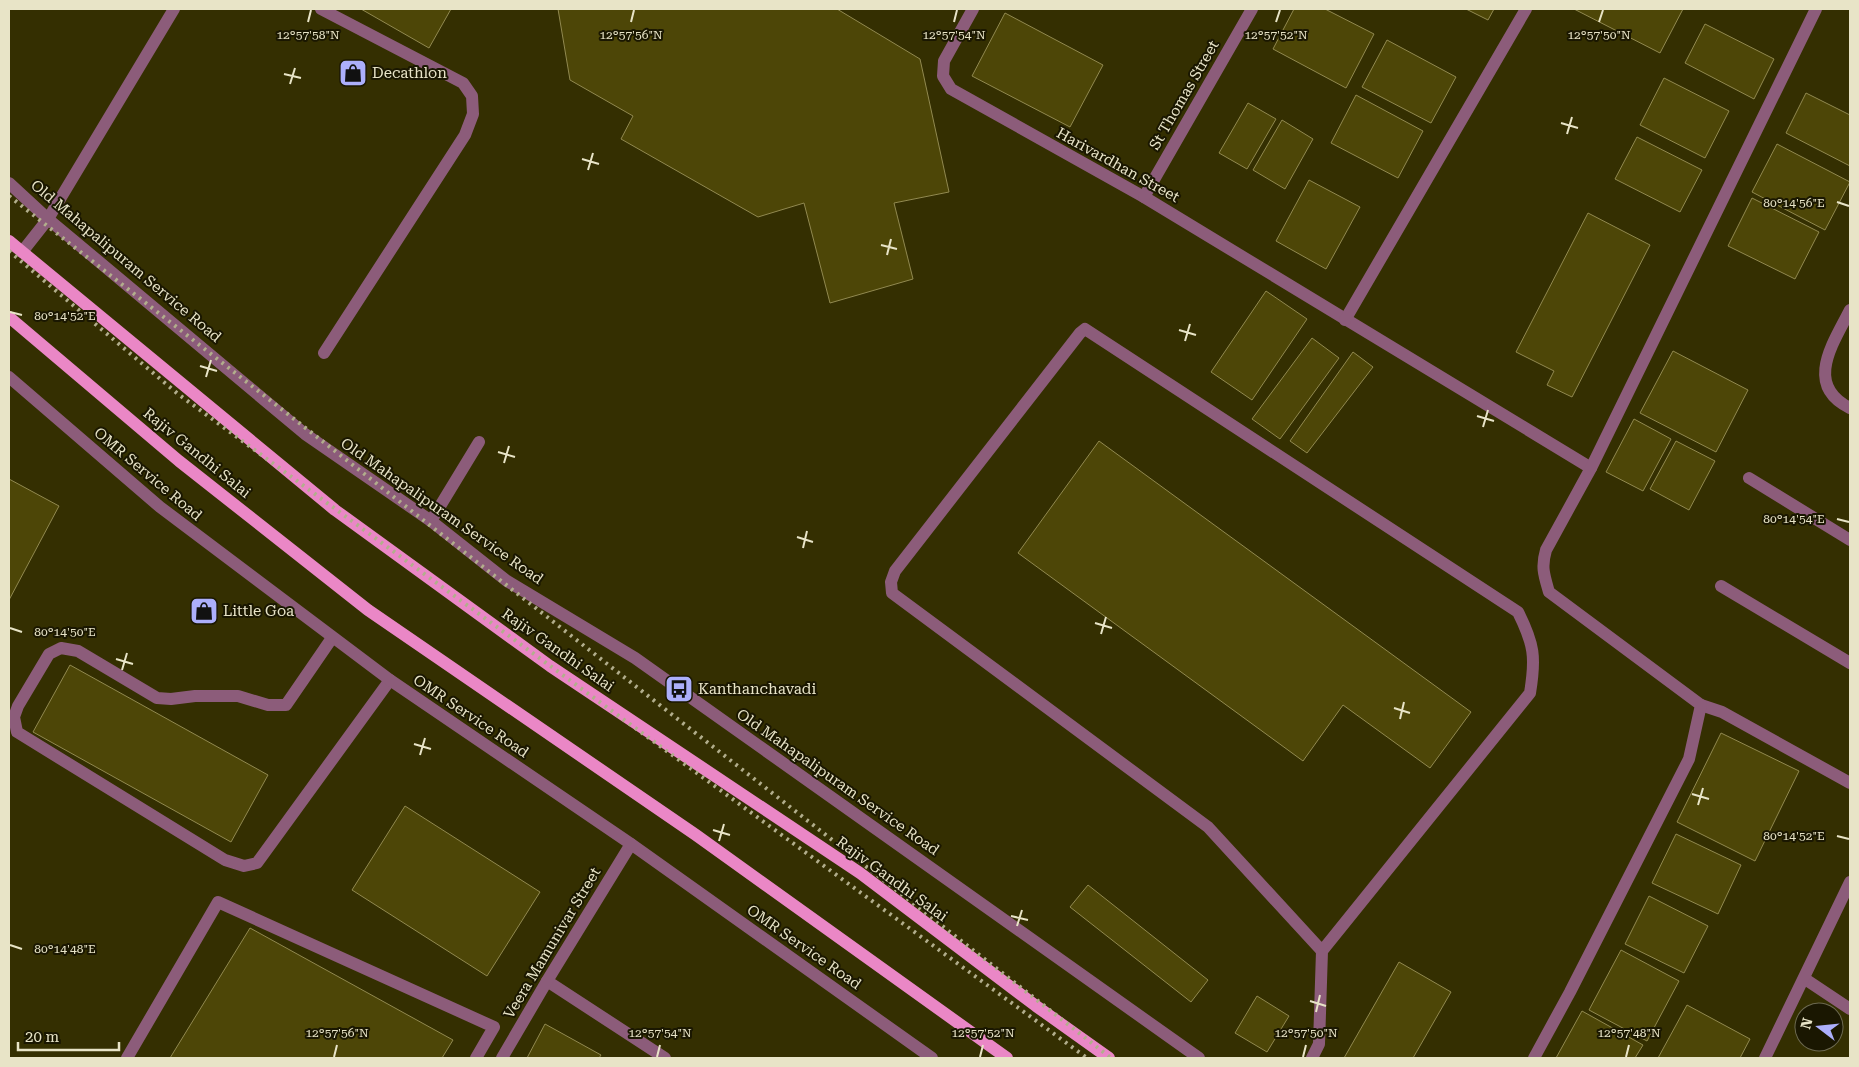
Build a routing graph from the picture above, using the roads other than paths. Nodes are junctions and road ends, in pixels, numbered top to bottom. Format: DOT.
graph roads {
  1 [pos="174,9"];
  2 [pos="320,9"];
  3 [pos="973,9"];
  4 [pos="1252,9"];
  5 [pos="1526,9"];
  6 [pos="1816,9"];
  7 [pos="9,183"];
  8 [pos="1144,197"];
  9 [pos="48,219"];
  10 [pos="9,240"];
  11 [pos="22,252"];
  12 [pos="1850,310"];
  13 [pos="9,316"];
  14 [pos="1345,320"];
  15 [pos="324,353"];
  16 [pos="9,377"];
  17 [pos="1850,408"];
  18 [pos="479,442"];
  19 [pos="1590,468"];
  20 [pos="1749,478"];
  21 [pos="431,521"];
  22 [pos="1850,540"];
  23 [pos="1721,586"];
  24 [pos="332,638"];
  25 [pos="1850,663"];
  26 [pos="390,680"];
  27 [pos="1700,705"];
  28 [pos="1850,783"];
  29 [pos="631,844"];
  30 [pos="1850,884"];
  31 [pos="1322,950"];
  32 [pos="1804,979"];
  33 [pos="547,981"];
  34 [pos="1850,1009"];
  35 [pos="127,1058"];
  36 [pos="476,1058"];
  37 [pos="502,1058"];
  38 [pos="666,1058"];
  39 [pos="932,1058"];
  40 [pos="1006,1058"];
  41 [pos="1109,1058"];
  42 [pos="1199,1058"];
  43 [pos="1312,1058"];
  44 [pos="1534,1058"];
  45 [pos="1765,1058"];
  1 -- 9 [label="street"];
  2 -- 15 [label="street"];
  3 -- 8 [label="street, Harivardhan Street"];
  4 -- 8 [label="street, St Thomas Street"];
  5 -- 14 [label="street"];
  6 -- 19 [label="street"];
  7 -- 9 [label="street, Old Mahapalipuram Service Road"];
  8 -- 14 [label="street, Harivardhan Street"];
  9 -- 11 [label="street"];
  9 -- 21 [label="street, Old Mahapalipuram Service Road"];
  10 -- 11 [label="main road, Rajiv Gandhi Salai"];
  11 -- 41 [label="main road, Rajiv Gandhi Salai"];
  12 -- 17 [label="street"];
  13 -- 40 [label="main road, Rajiv Gandhi Salai"];
  14 -- 19 [label="street, Harivardhan Street"];
  16 -- 24 [label="street, OMR Service Road"];
  18 -- 21 [label="street"];
  19 -- 27 [label="street"];
  20 -- 22 [label="street"];
  21 -- 42 [label="street, Old Mahapalipuram Service Road"];
  23 -- 25 [label="street"];
  24 -- 26 [label="street, OMR Service Road"];
  24 -- 26 [label="street"];
  26 -- 29 [label="street, OMR Service Road"];
  27 -- 28 [label="street"];
  27 -- 44 [label="street"];
  29 -- 33 [label="street, Veera Mamunivar Street"];
  29 -- 39 [label="street, OMR Service Road"];
  30 -- 32 [label="street"];
  31 -- 31 [label="street"];
  31 -- 43 [label="street"];
  32 -- 34 [label="street"];
  32 -- 45 [label="street"];
  33 -- 37 [label="street, Veera Mamunivar Street"];
  33 -- 38 [label="street"];
  35 -- 36 [label="street"];
}
